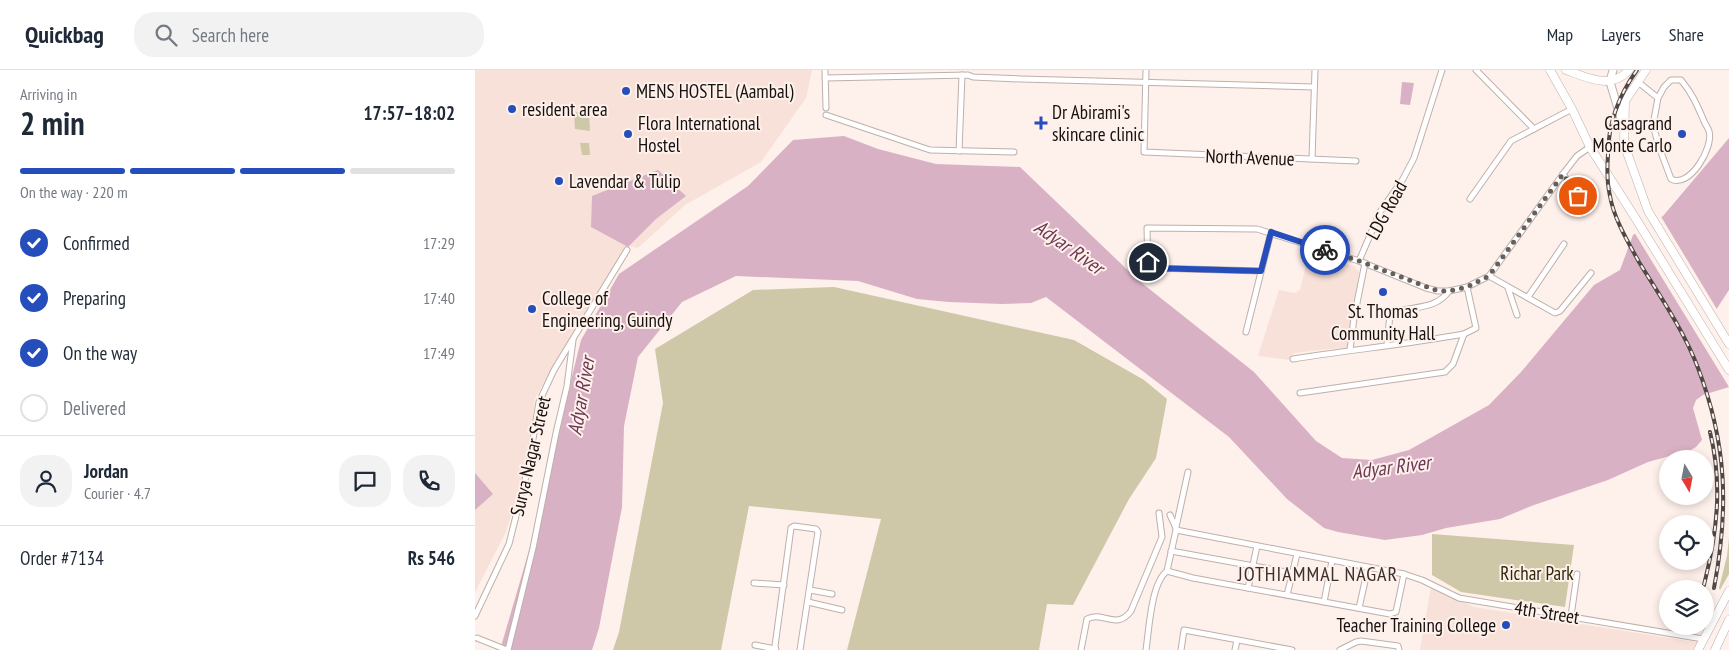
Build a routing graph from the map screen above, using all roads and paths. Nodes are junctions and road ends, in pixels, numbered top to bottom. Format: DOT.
graph roads {
  1 [pos="825,70"];
  2 [pos="1146,70"];
  3 [pos="1315,70"];
  4 [pos="1441,70"];
  5 [pos="1476,70"];
  6 [pos="1550,70"];
  7 [pos="1566,70"];
  8 [pos="1613,70"];
  9 [pos="1629,70"];
  10 [pos="1646,70"];
  11 [pos="969,73"];
  12 [pos="961,76"];
  13 [pos="825,78"];
  14 [pos="1146,82"];
  15 [pos="1610,82"];
  16 [pos="1638,82"];
  17 [pos="1314,87"];
  18 [pos="1658,98"];
  19 [pos="826,108"];
  20 [pos="1572,109"];
  21 [pos="826,115"];
  22 [pos="1623,126"];
  23 [pos="1534,129"];
  24 [pos="1624,144"];
  25 [pos="1590,147"];
  26 [pos="959,151"];
  27 [pos="1014,152"];
  28 [pos="1312,159"];
  29 [pos="1357,161"];
  30 [pos="1563,174"];
  31 [pos="1470,199"];
  32 [pos="1586,207"];
  33 [pos="1271,232"];
  34 [pos="1564,244"];
  35 [pos="627,250"];
  36 [pos="1359,261"];
  37 [pos="1365,263"];
  38 [pos="1261,271"];
  39 [pos="1591,273"];
  40 [pos="1489,276"];
  41 [pos="1467,287"];
  42 [pos="1508,288"];
  43 [pos="1449,291"];
  44 [pos="1527,297"];
  45 [pos="1517,315"];
  46 [pos="1246,332"];
  47 [pos="1464,334"];
  48 [pos="574,337"];
  49 [pos="1729,344"];
  50 [pos="1387,345"];
  51 [pos="1350,350"];
  52 [pos="1293,359"];
  53 [pos="1729,370"];
  54 [pos="1300,393"];
  55 [pos="1188,472"];
  56 [pos="1159,513"];
  57 [pos="1169,515"];
  58 [pos="1176,529"];
  59 [pos="1257,546"];
  60 [pos="1171,551"];
  61 [pos="1297,554"];
  62 [pos="1332,561"];
  63 [pos="1253,565"];
  64 [pos="1368,568"];
  65 [pos="1167,571"];
  66 [pos="1292,573"];
  67 [pos="1404,574"];
  68 [pos="1577,574"];
  69 [pos="754,583"];
  70 [pos="784,585"];
  71 [pos="1248,588"];
  72 [pos="810,590"];
  73 [pos="1729,591"];
  74 [pos="832,594"];
  75 [pos="1287,595"];
  76 [pos="807,602"];
  77 [pos="1323,602"];
  78 [pos="1359,608"];
  79 [pos="842,610"];
  80 [pos="475,616"];
  81 [pos="1571,616"];
  82 [pos="1729,620"];
  83 [pos="477,638"];
  84 [pos="1237,640"];
  85 [pos="1703,640"];
  86 [pos="755,645"];
  87 [pos="508,650"];
  88 [pos="775,650"];
  89 [pos="800,650"];
  90 [pos="1081,650"];
  91 [pos="1146,650"];
  92 [pos="1181,650"];
  93 [pos="1235,650"];
  94 [pos="1292,650"];
  95 [pos="1340,650"];
  96 [pos="1399,650"];
  97 [pos="1699,650"];
  98 [pos="1715,650"];
  1 -- 13 [label="street"];
  2 -- 14 [label="street"];
  3 -- 17 [label="street"];
  4 -- 36 [label="street, LDG Road"];
  5 -- 23 [label="street"];
  6 -- 20 [label="main road"];
  7 -- 15 [label="main road"];
  8 -- 15 [label="main road"];
  9 -- 15 [label="main road"];
  10 -- 16 [label="main road"];
  11 -- 12 [label="street"];
  11 -- 14 [label="street"];
  12 -- 13 [label="street"];
  12 -- 26 [label="street"];
  13 -- 19 [label="street"];
  14 -- 17 [label="street"];
  14 -- 28 [label="street, North Avenue"];
  15 -- 22 [label="main road"];
  16 -- 18 [label="street"];
  16 -- 22 [label="main road"];
  17 -- 28 [label="street"];
  18 -- 18 [label="street"];
  20 -- 23 [label="street"];
  20 -- 25 [label="main road"];
  21 -- 26 [label="street"];
  22 -- 24 [label="main road"];
  23 -- 31 [label="street"];
  24 -- 25 [label="main road"];
  24 -- 49 [label="main road"];
  25 -- 30 [label="street, LDG Road"];
  25 -- 53 [label="main road"];
  26 -- 27 [label="street"];
  28 -- 29 [label="street, North Avenue"];
  30 -- 32 [label="street"];
  30 -- 40 [label="street, LDG Road"];
  33 -- 36 [label="street"];
  33 -- 38 [label="street"];
  33 -- 38 [label="street"];
  34 -- 44 [label="street"];
  35 -- 48 [label="street, Surya Nagar Street"];
  36 -- 37 [label="street, LDG Road"];
  37 -- 43 [label="street, LDG Road"];
  37 -- 51 [label="street"];
  38 -- 46 [label="street"];
  39 -- 44 [label="street"];
  40 -- 41 [label="street, LDG Road"];
  40 -- 42 [label="street"];
  41 -- 43 [label="street, LDG Road"];
  41 -- 47 [label="street"];
  42 -- 44 [label="street"];
  42 -- 45 [label="street"];
  43 -- 50 [label="street"];
  47 -- 50 [label="street"];
  47 -- 54 [label="street"];
  48 -- 80 [label="street, Surya Nagar Street"];
  48 -- 87 [label="street"];
  50 -- 51 [label="street"];
  51 -- 52 [label="street"];
  55 -- 58 [label="street"];
  56 -- 90 [label="street"];
  57 -- 58 [label="street"];
  58 -- 59 [label="street, 4th Street"];
  58 -- 60 [label="street"];
  59 -- 61 [label="street, 4th Street"];
  59 -- 63 [label="street"];
  60 -- 63 [label="street"];
  60 -- 65 [label="street"];
  61 -- 62 [label="street, 4th Street"];
  61 -- 66 [label="street"];
  62 -- 64 [label="street, 4th Street"];
  62 -- 77 [label="street"];
  63 -- 66 [label="street"];
  63 -- 71 [label="street"];
  64 -- 67 [label="street, 4th Street"];
  64 -- 78 [label="street"];
  65 -- 71 [label="street"];
  65 -- 91 [label="street"];
  66 -- 75 [label="street"];
  67 -- 78 [label="street"];
  67 -- 81 [label="street, 4th Street"];
  68 -- 81 [label="street"];
  69 -- 70 [label="street"];
  70 -- 72 [label="street"];
  70 -- 88 [label="street"];
  71 -- 75 [label="street"];
  72 -- 74 [label="street"];
  72 -- 76 [label="street"];
  73 -- 85 [label="main road"];
  75 -- 77 [label="street"];
  76 -- 79 [label="street"];
  76 -- 89 [label="street"];
  77 -- 78 [label="street"];
  81 -- 85 [label="street, 4th Street"];
  82 -- 98 [label="main road"];
  83 -- 87 [label="street"];
  84 -- 92 [label="street"];
  84 -- 93 [label="street"];
  84 -- 94 [label="street"];
  85 -- 97 [label="main road"];
  86 -- 88 [label="street"];
  95 -- 96 [label="street"];
}
